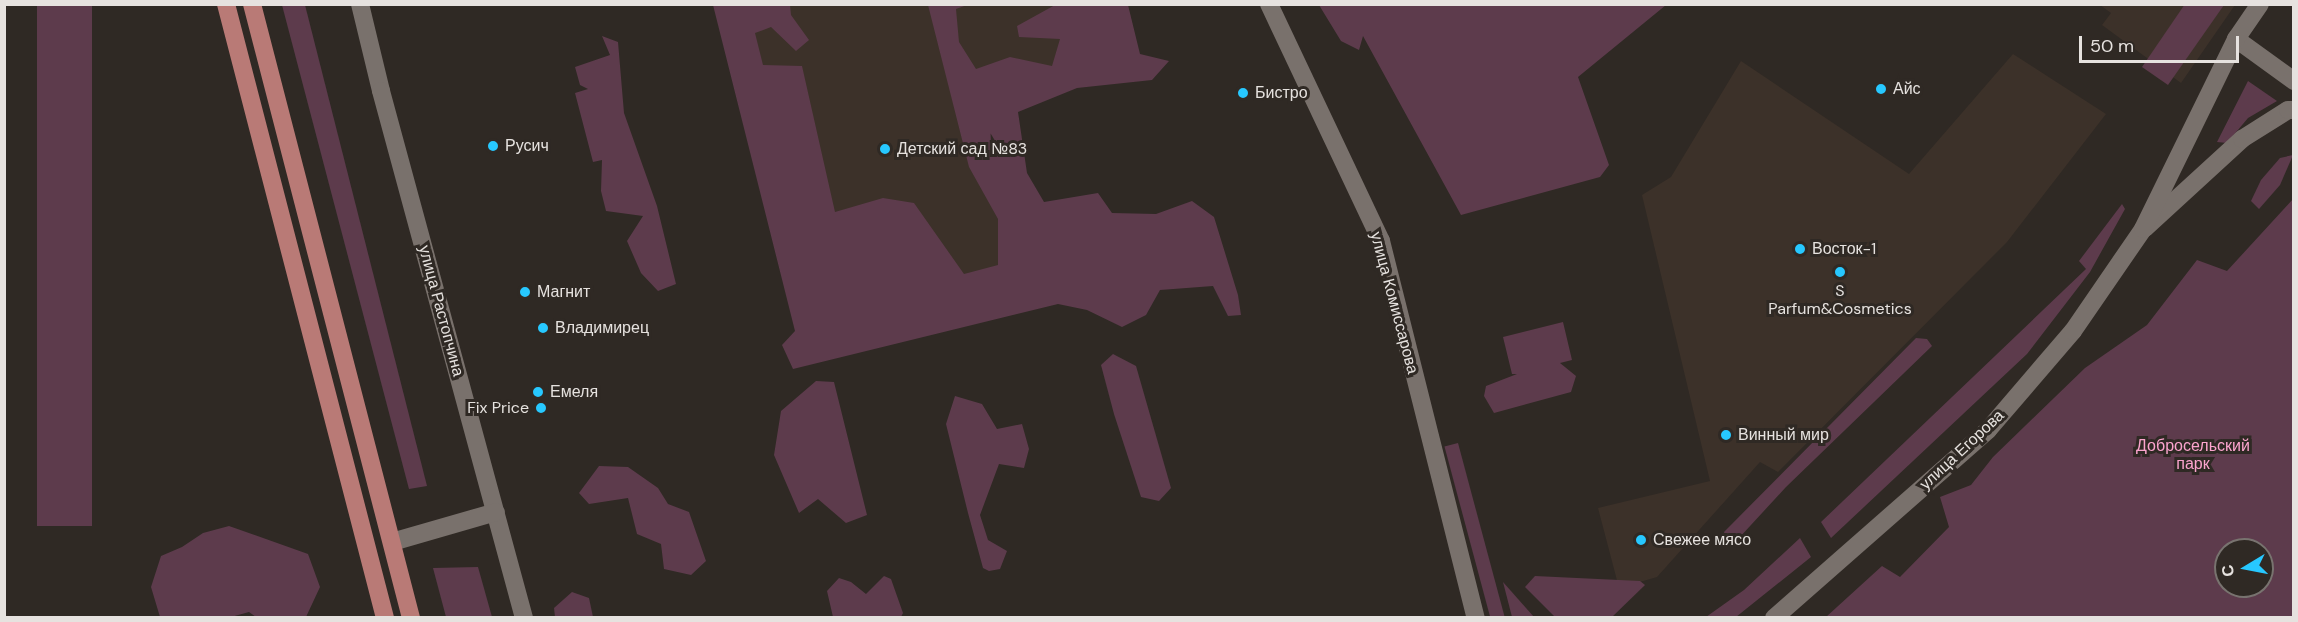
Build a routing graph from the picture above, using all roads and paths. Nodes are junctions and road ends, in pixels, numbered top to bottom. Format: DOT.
graph roads {
  1 [pos="226,4"];
  2 [pos="252,4"];
  3 [pos="360,4"];
  4 [pos="1269,4"];
  5 [pos="2260,4"];
  6 [pos="2236,39"];
  7 [pos="2294,81"];
  8 [pos="2294,110"];
  9 [pos="2143,229"];
  10 [pos="496,512"];
  11 [pos="392,542"];
  12 [pos="385,618"];
  13 [pos="411,618"];
  14 [pos="524,618"];
  15 [pos="1476,618"];
  16 [pos="1774,618"];
  1 -- 12 [label="highway"];
  2 -- 11 [label="highway"];
  3 -- 10 [label="street, улица Растопчина"];
  4 -- 15 [label="street, улица Комиссарова"];
  5 -- 6 [label="street, улица Егорова"];
  6 -- 7 [label="street"];
  6 -- 9 [label="street, улица Егорова"];
  8 -- 9 [label="street, улица Егорова"];
  9 -- 16 [label="street, улица Егорова"];
  10 -- 11 [label="street"];
  10 -- 14 [label="street, улица Растопчина"];
  11 -- 13 [label="highway"];
}
